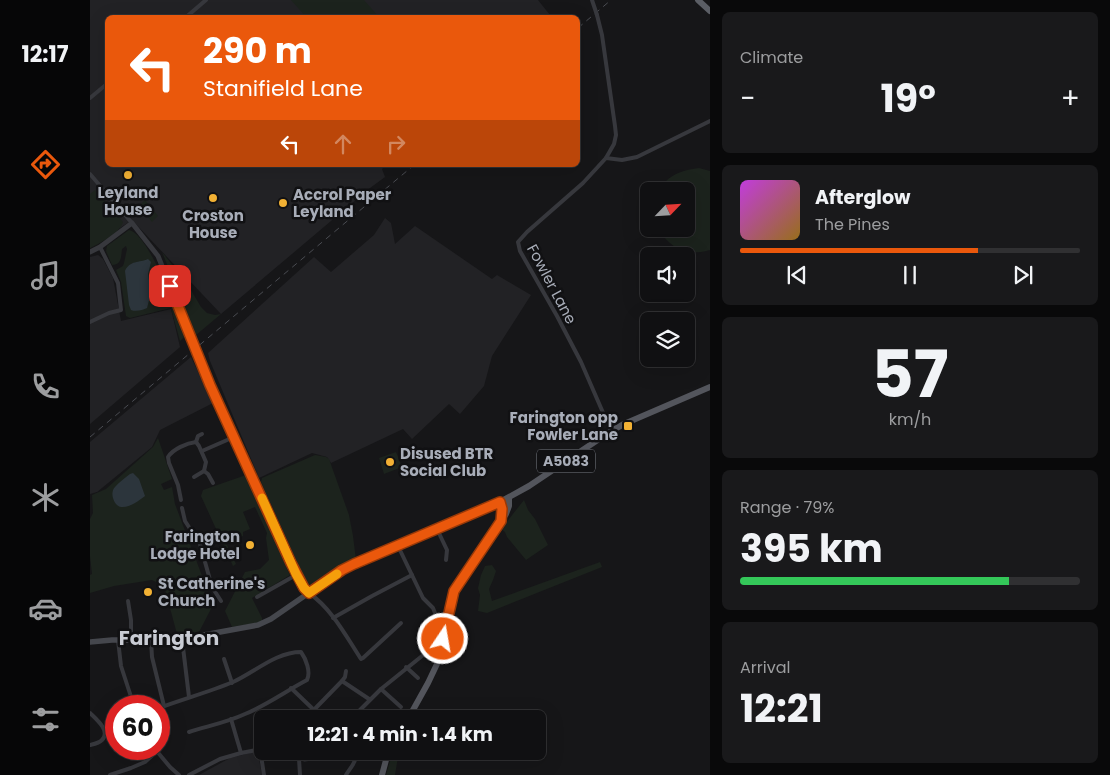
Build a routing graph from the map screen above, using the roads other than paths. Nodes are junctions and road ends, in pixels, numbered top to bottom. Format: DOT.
graph roads {
  1 [pos="206,0"];
  2 [pos="592,0"];
  3 [pos="698,0"];
  4 [pos="710,11"];
  5 [pos="188,15"];
  6 [pos="105,86"];
  7 [pos="90,98"];
  8 [pos="710,121"];
  9 [pos="606,158"];
  10 [pos="90,174"];
  11 [pos="132,223"];
  12 [pos="100,247"];
  13 [pos="90,252"];
  14 [pos="90,322"];
  15 [pos="710,387"];
  16 [pos="611,431"];
  17 [pos="202,434"];
  18 [pos="234,436"];
  19 [pos="196,442"];
  20 [pos="202,451"];
  21 [pos="204,471"];
  22 [pos="194,477"];
  23 [pos="176,481"];
  24 [pos="171,483"];
  25 [pos="213,483"];
  26 [pos="509,498"];
  27 [pos="181,500"];
  28 [pos="500,502"];
  29 [pos="182,508"];
  30 [pos="501,521"];
  31 [pos="437,530"];
  32 [pos="197,539"];
  33 [pos="193,542"];
  34 [pos="398,546"];
  35 [pos="446,560"];
  36 [pos="296,574"];
  37 [pos="412,576"];
  38 [pos="309,593"];
  39 [pos="257,597"];
  40 [pos="128,601"];
  41 [pos="221,602"];
  42 [pos="333,618"];
  43 [pos="401,623"];
  44 [pos="182,639"];
  45 [pos="118,640"];
  46 [pos="131,640"];
  47 [pos="151,640"];
  48 [pos="90,642"];
  49 [pos="224,659"];
  50 [pos="406,668"];
  51 [pos="346,671"];
  52 [pos="418,678"];
  53 [pos="342,681"];
  54 [pos="232,682"];
  55 [pos="291,688"];
  56 [pos="380,689"];
  57 [pos="130,695"];
  58 [pos="161,695"];
  59 [pos="189,697"];
  60 [pos="370,700"];
  61 [pos="170,704"];
  62 [pos="401,707"];
  63 [pos="314,710"];
  64 [pos="360,710"];
  65 [pos="413,710"];
  66 [pos="90,712"];
  67 [pos="231,719"];
  68 [pos="189,732"];
  69 [pos="90,745"];
  70 [pos="254,750"];
  71 [pos="241,753"];
  72 [pos="147,760"];
  73 [pos="164,760"];
  74 [pos="262,760"];
  75 [pos="299,760"];
  76 [pos="356,760"];
  77 [pos="386,760"];
  78 [pos="110,775"];
  79 [pos="179,775"];
  80 [pos="189,775"];
  81 [pos="264,775"];
  82 [pos="300,775"];
  83 [pos="346,775"];
  84 [pos="382,775"];
  1 -- 5 [label="street"];
  2 -- 9 [label="street, Fowler Lane, bridge"];
  3 -- 4 [label="highway"];
  6 -- 7 [label="street"];
  8 -- 9 [label="street"];
  9 -- 16 [label="street, Fowler Lane"];
  10 -- 11 [label="street"];
  11 -- 12 [label="street"];
  11 -- 18 [label="street, bridge"];
  12 -- 13 [label="street"];
  12 -- 14 [label="street"];
  15 -- 16 [label="main road, A5083"];
  16 -- 26 [label="main road, A5083"];
  17 -- 19 [label="street"];
  18 -- 20 [label="street"];
  18 -- 36 [label="street"];
  19 -- 20 [label="street"];
  19 -- 23 [label="street"];
  20 -- 21 [label="street"];
  21 -- 22 [label="street"];
  21 -- 25 [label="street"];
  23 -- 24 [label="street"];
  23 -- 27 [label="street"];
  26 -- 28 [label="main road, A5083"];
  26 -- 30 [label="main road"];
  28 -- 30 [label="main road"];
  28 -- 31 [label="main road"];
  29 -- 32 [label="street"];
  30 -- 65 [label="main road"];
  31 -- 34 [label="main road"];
  31 -- 35 [label="street"];
  32 -- 33 [label="street"];
  32 -- 41 [label="street"];
  34 -- 37 [label="street"];
  34 -- 38 [label="main road"];
  36 -- 38 [label="street"];
  36 -- 39 [label="street"];
  37 -- 42 [label="street"];
  37 -- 50 [label="street"];
  38 -- 42 [label="street"];
  38 -- 44 [label="main road"];
  40 -- 46 [label="street"];
  42 -- 43 [label="street"];
  44 -- 47 [label="main road"];
  44 -- 59 [label="street"];
  45 -- 46 [label="main road"];
  45 -- 48 [label="main road"];
  45 -- 57 [label="street"];
  46 -- 47 [label="main road"];
  47 -- 58 [label="street"];
  49 -- 54 [label="street"];
  50 -- 52 [label="street"];
  50 -- 56 [label="street"];
  51 -- 53 [label="street"];
  53 -- 60 [label="street"];
  53 -- 63 [label="street"];
  54 -- 55 [label="street"];
  54 -- 59 [label="street"];
  55 -- 63 [label="street"];
  55 -- 67 [label="street"];
  56 -- 60 [label="street"];
  56 -- 62 [label="street"];
  59 -- 61 [label="street"];
  60 -- 64 [label="street"];
  66 -- 69 [label="street"];
  67 -- 68 [label="street"];
  67 -- 71 [label="street"];
  70 -- 71 [label="street"];
  71 -- 80 [label="street"];
  72 -- 78 [label="street"];
  73 -- 79 [label="street"];
  74 -- 81 [label="street"];
  75 -- 82 [label="street"];
  76 -- 83 [label="street"];
  77 -- 84 [label="main road"];
}
